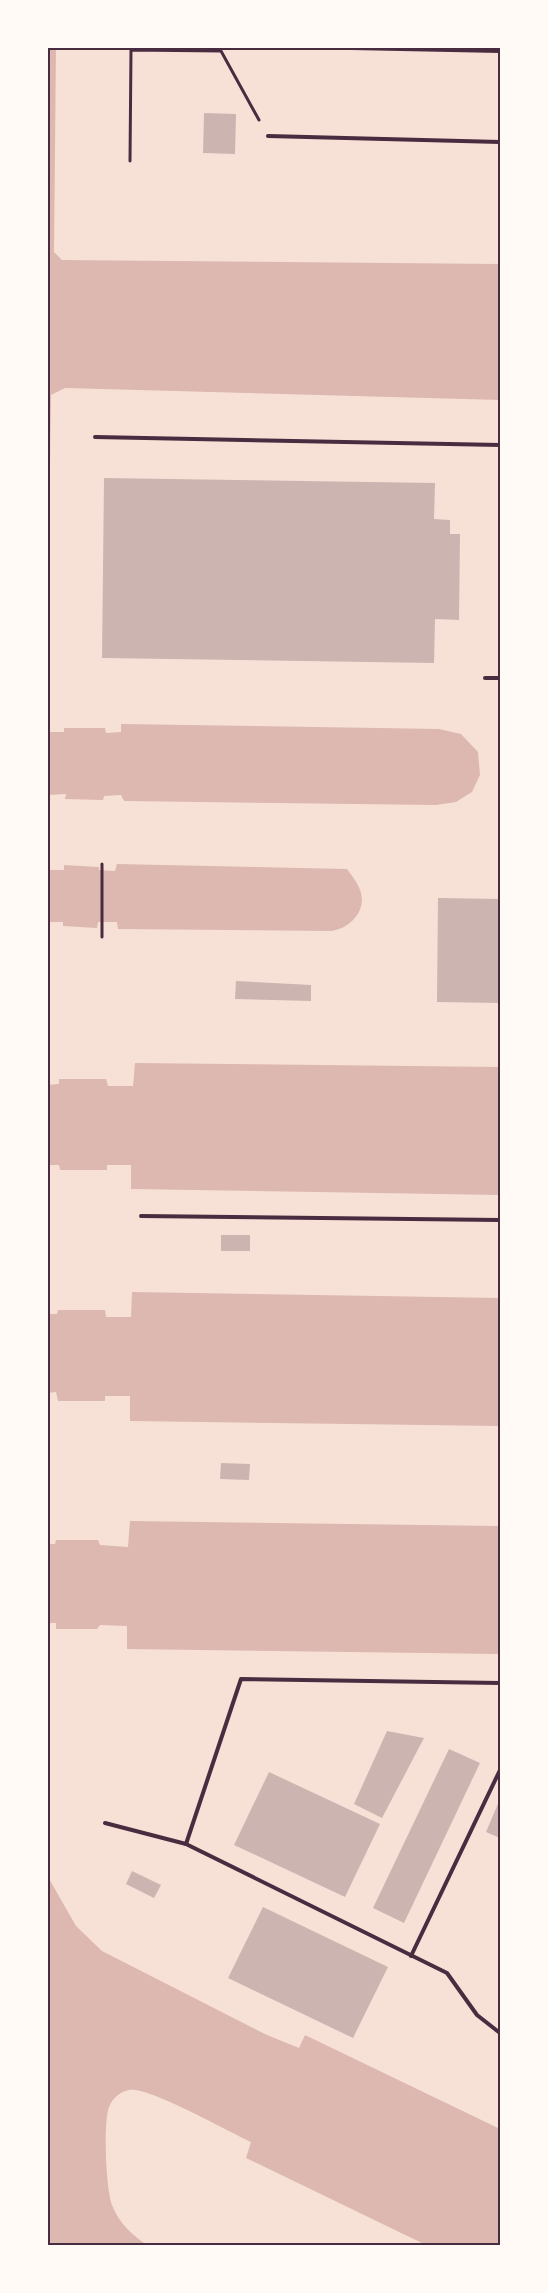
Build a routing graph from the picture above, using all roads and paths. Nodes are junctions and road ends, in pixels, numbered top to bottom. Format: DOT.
graph roads {
  1 [pos="351,48"];
  2 [pos="500,51"];
  3 [pos="268,136"];
  4 [pos="500,142"];
  5 [pos="130,161"];
  6 [pos="95,437"];
  7 [pos="500,445"];
  8 [pos="485,678"];
  9 [pos="500,678"];
  10 [pos="102,864"];
  11 [pos="102,937"];
  12 [pos="141,1216"];
  13 [pos="500,1220"];
  14 [pos="500,1683"];
  15 [pos="500,1770"];
  16 [pos="105,1823"];
  17 [pos="186,1844"];
  18 [pos="411,1956"];
  19 [pos="500,2033"];
  1 -- 2 [label="lane"];
  3 -- 4 [label="lane"];
  3 -- 5 [label="path"];
  6 -- 7 [label="lane"];
  8 -- 9 [label="lane"];
  10 -- 11 [label="path"];
  12 -- 13 [label="lane"];
  14 -- 17 [label="lane"];
  15 -- 18 [label="lane"];
  16 -- 17 [label="lane"];
  17 -- 18 [label="lane"];
  18 -- 19 [label="lane"];
}
